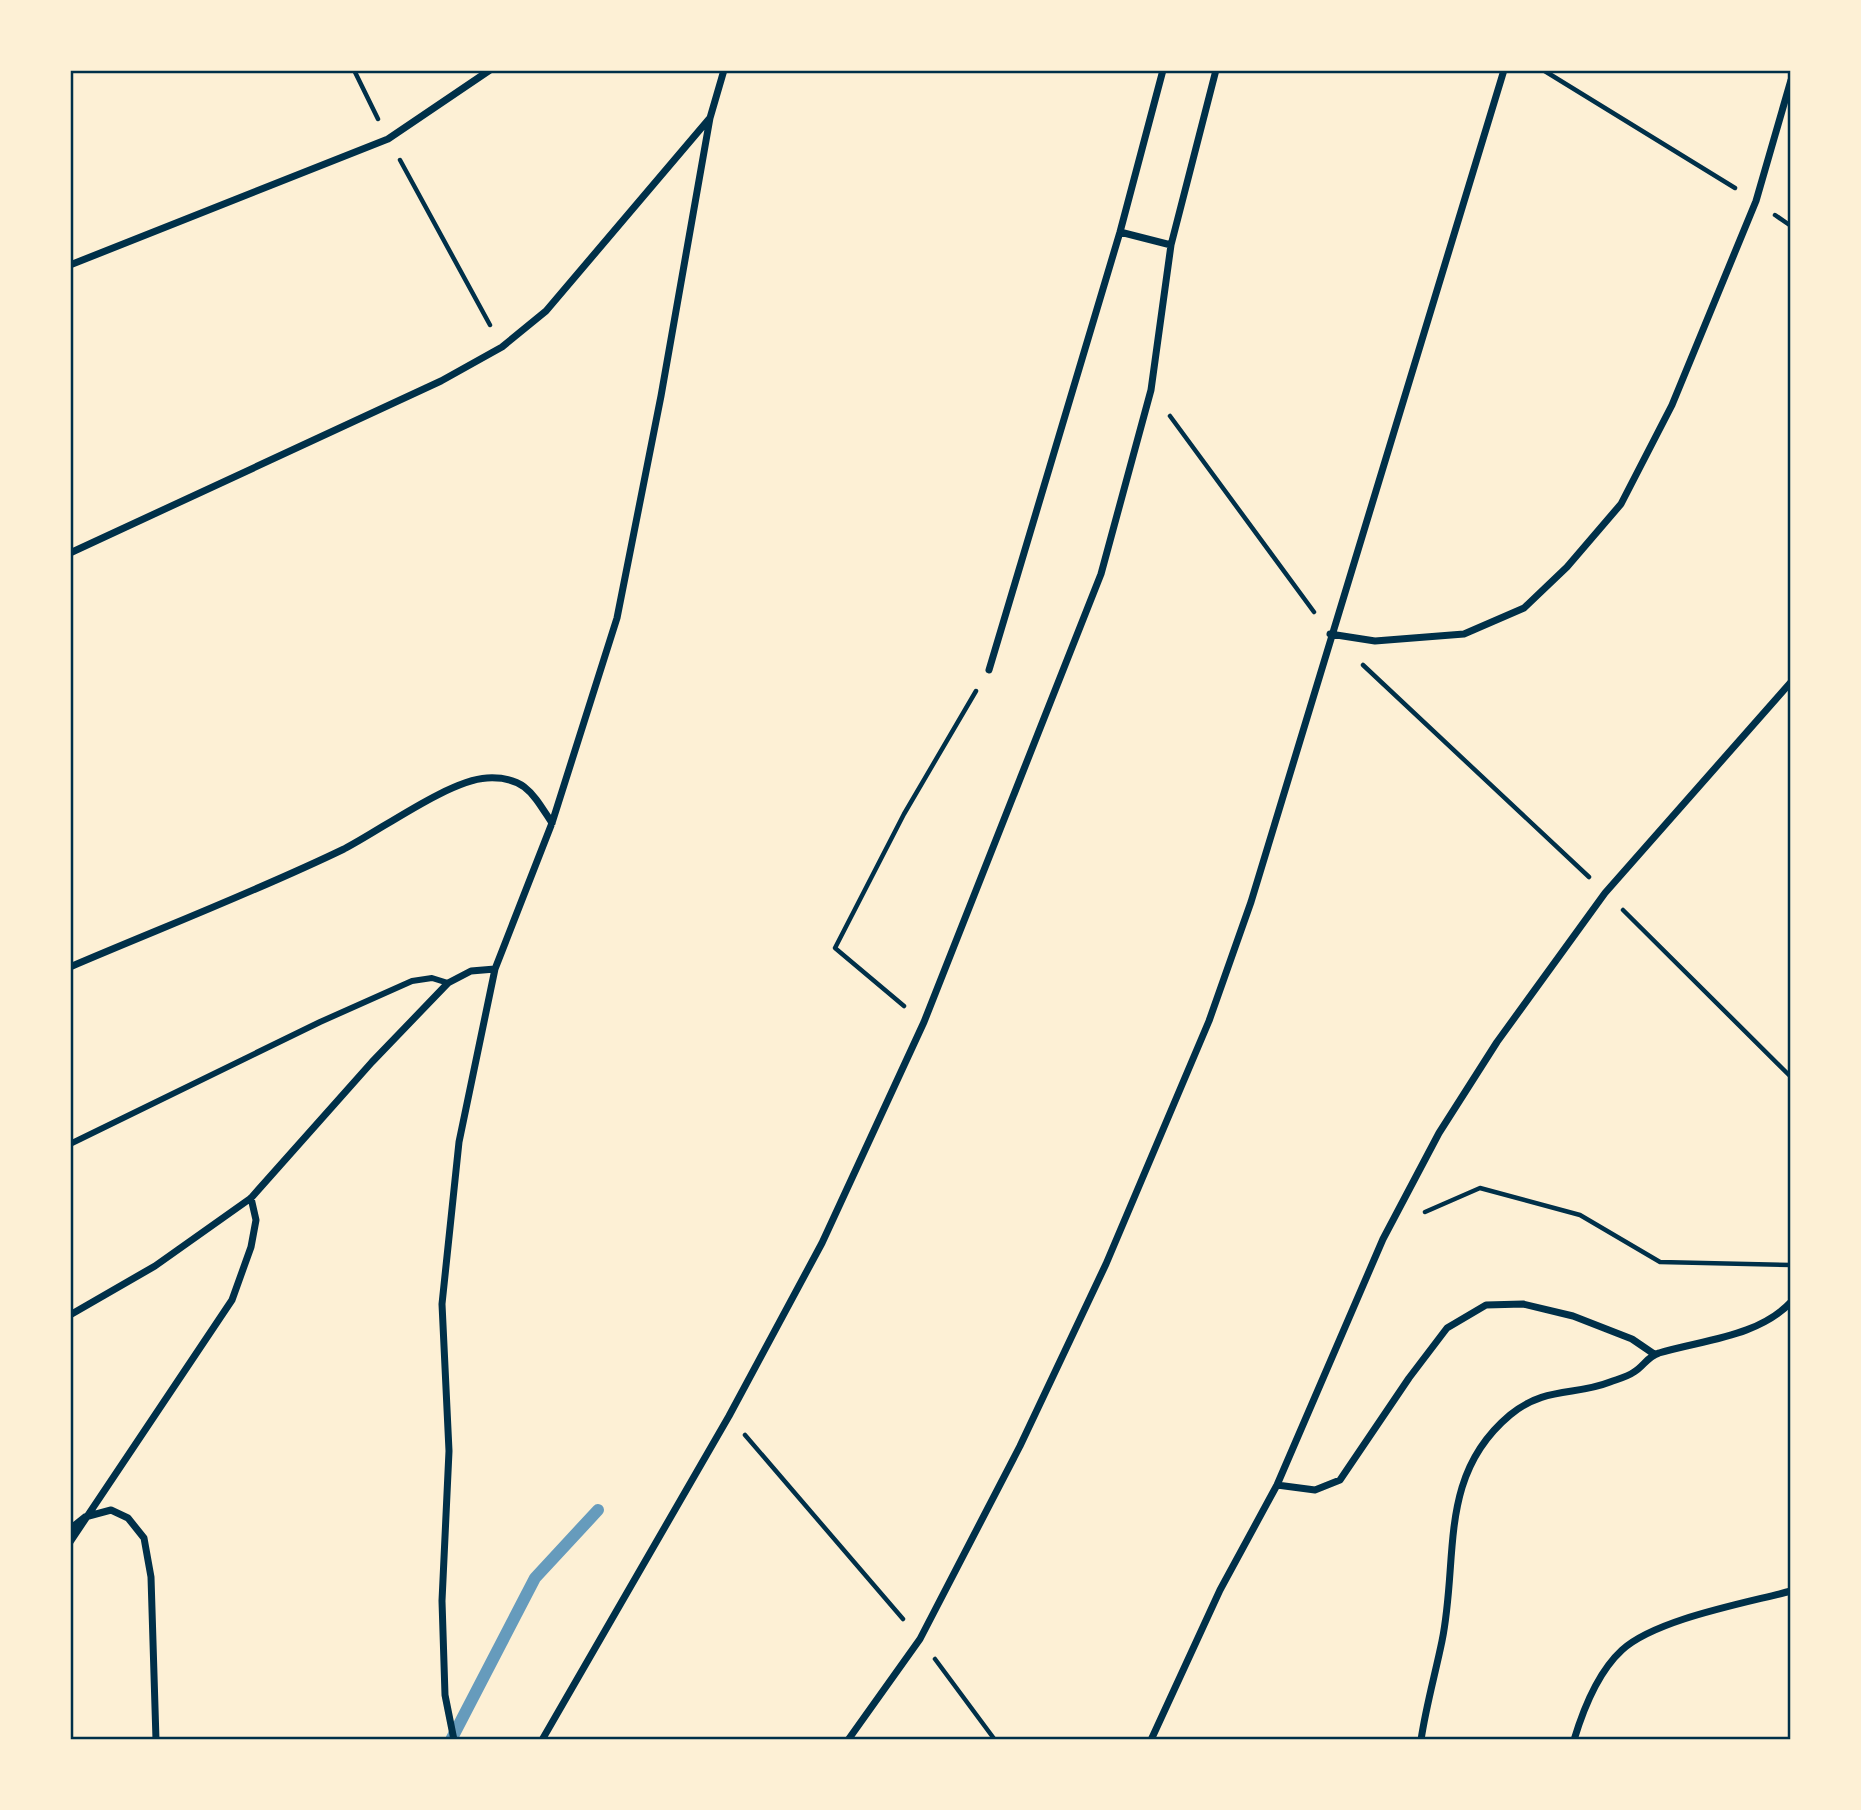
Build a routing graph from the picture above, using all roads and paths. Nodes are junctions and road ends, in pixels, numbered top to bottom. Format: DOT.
graph roads {
  1 [pos="354,70"];
  2 [pos="490,70"];
  3 [pos="724,70"];
  4 [pos="1163,70"];
  5 [pos="1216,70"];
  6 [pos="1504,70"];
  7 [pos="1543,70"];
  8 [pos="1791,80"];
  9 [pos="710,118"];
  10 [pos="388,139"];
  11 [pos="1756,201"];
  12 [pos="1120,232"];
  13 [pos="1171,245"];
  14 [pos="70,265"];
  15 [pos="502,347"];
  16 [pos="1151,390"];
  17 [pos="70,553"];
  18 [pos="1331,634"];
  19 [pos="989,670"];
  20 [pos="1791,682"];
  21 [pos="552,822"];
  22 [pos="1605,893"];
  23 [pos="70,967"];
  24 [pos="495,970"];
  25 [pos="448,983"];
  26 [pos="924,1023"];
  27 [pos="1791,1077"];
  28 [pos="70,1143"];
  29 [pos="251,1198"];
  30 [pos="1423,1213"];
  31 [pos="1791,1265"];
  32 [pos="1791,1302"];
  33 [pos="70,1315"];
  34 [pos="1654,1354"];
  35 [pos="729,1416"];
  36 [pos="1277,1485"];
  37 [pos="85,1517"];
  38 [pos="70,1529"];
  39 [pos="70,1542"];
  40 [pos="1791,1591"];
  41 [pos="920,1639"];
  42 [pos="156,1740"];
  43 [pos="454,1740"];
  44 [pos="542,1740"];
  45 [pos="848,1740"];
  46 [pos="995,1740"];
  47 [pos="1151,1740"];
  48 [pos="1421,1740"];
  49 [pos="1574,1740"];
  1 -- 10 [label="path"];
  2 -- 10 [label="street"];
  3 -- 9 [label="street"];
  4 -- 12 [label="street"];
  5 -- 13 [label="street"];
  6 -- 18 [label="street"];
  7 -- 11 [label="path"];
  8 -- 11 [label="street"];
  9 -- 15 [label="street"];
  9 -- 21 [label="street"];
  10 -- 14 [label="street"];
  10 -- 15 [label="path"];
  11 -- 18 [label="street"];
  12 -- 13 [label="street"];
  12 -- 19 [label="street"];
  13 -- 16 [label="street"];
  15 -- 17 [label="street"];
  16 -- 18 [label="path"];
  16 -- 26 [label="street"];
  18 -- 22 [label="path"];
  18 -- 41 [label="street"];
  19 -- 26 [label="path"];
  20 -- 22 [label="street"];
  21 -- 23 [label="street"];
  21 -- 24 [label="street"];
  22 -- 27 [label="path"];
  22 -- 36 [label="street"];
  24 -- 25 [label="street"];
  24 -- 43 [label="street"];
  25 -- 28 [label="street"];
  25 -- 29 [label="street"];
  26 -- 35 [label="street"];
  29 -- 33 [label="street"];
  29 -- 37 [label="street"];
  30 -- 31 [label="path"];
  32 -- 34 [label="street"];
  34 -- 36 [label="street"];
  34 -- 48 [label="street"];
  35 -- 41 [label="path"];
  35 -- 44 [label="street"];
  36 -- 47 [label="street"];
  37 -- 38 [label="street"];
  37 -- 39 [label="street"];
  37 -- 42 [label="street"];
  40 -- 49 [label="street"];
  41 -- 45 [label="street"];
  41 -- 46 [label="path"];
}
